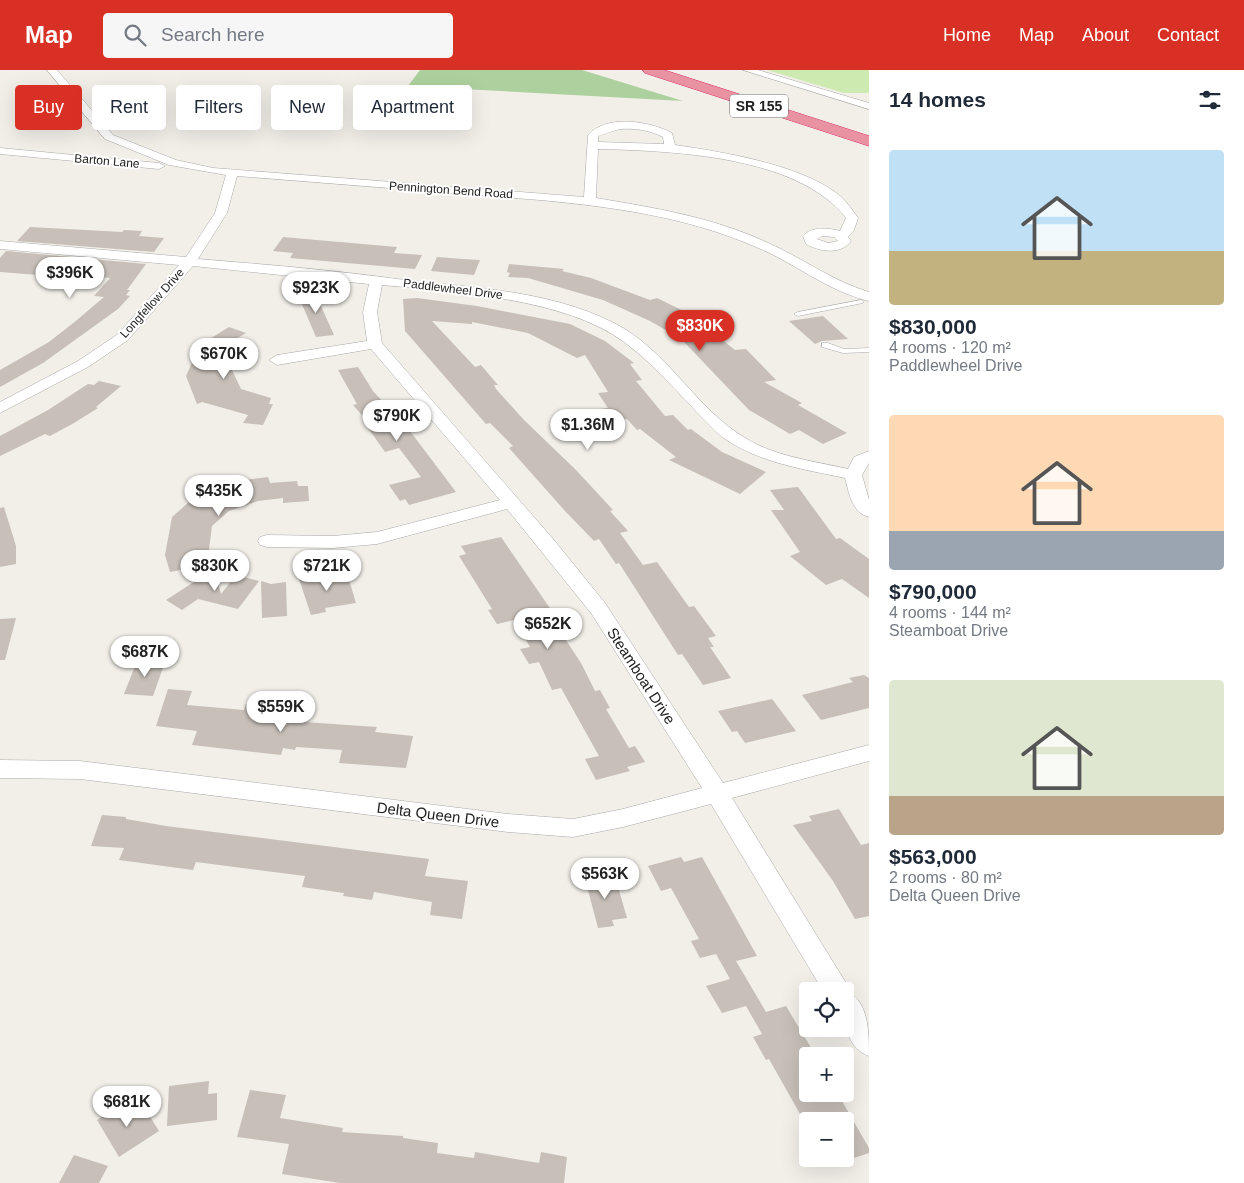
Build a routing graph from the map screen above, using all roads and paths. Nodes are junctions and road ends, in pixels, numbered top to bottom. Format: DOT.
graph roads {
  1 [pos="52,70"];
  2 [pos="650,70"];
  3 [pos="695,70"];
  4 [pos="748,70"];
  5 [pos="760,90"];
  6 [pos="868,105"];
  7 [pos="869,141"];
  8 [pos="592,145"];
  9 [pos="670,148"];
  10 [pos="0,151"];
  11 [pos="213,171"];
  12 [pos="233,172"];
  13 [pos="590,201"];
  14 [pos="842,236"];
  15 [pos="0,245"];
  16 [pos="190,261"];
  17 [pos="377,280"];
  18 [pos="866,303"];
  19 [pos="798,314"];
  20 [pos="375,344"];
  21 [pos="825,345"];
  22 [pos="869,350"];
  23 [pos="277,360"];
  24 [pos="0,408"];
  25 [pos="869,456"];
  26 [pos="853,476"];
  27 [pos="510,503"];
  28 [pos="869,512"];
  29 [pos="268,541"];
  30 [pos="869,753"];
  31 [pos="0,769"];
  32 [pos="717,793"];
  33 [pos="832,982"];
  34 [pos="854,1019"];
  35 [pos="869,1043"];
  1 -- 11 [label="street, Pennington Bend Road"];
  2 -- 7 [label="highway, SR 155"];
  3 -- 5 [label="highway, SR 155"];
  4 -- 6 [label="street"];
  8 -- 9 [label="street"];
  8 -- 9 [label="street"];
  8 -- 13 [label="street"];
  9 -- 14 [label="street"];
  10 -- 11 [label="street, Barton Lane"];
  11 -- 12 [label="street, Pennington Bend Road"];
  12 -- 13 [label="street, Pennington Bend Road"];
  12 -- 16 [label="street, Longfellow Drive"];
  13 -- 18 [label="street, Pennington Bend Road"];
  15 -- 16 [label="street, Paddlewheel Drive"];
  16 -- 17 [label="street, Paddlewheel Drive"];
  16 -- 24 [label="street, Longfellow Drive"];
  17 -- 20 [label="street, Steamboat Drive"];
  17 -- 26 [label="street, Paddlewheel Drive"];
  18 -- 19 [label="lane"];
  20 -- 23 [label="street"];
  20 -- 27 [label="street, Steamboat Drive"];
  21 -- 22 [label="lane"];
  25 -- 26 [label="street"];
  26 -- 28 [label="street"];
  27 -- 29 [label="street"];
  27 -- 32 [label="street, Steamboat Drive"];
  30 -- 32 [label="street, Delta Queen Drive"];
  31 -- 32 [label="street, Delta Queen Drive"];
  32 -- 33 [label="street, Steamboat Drive"];
  34 -- 35 [label="street"];
}
